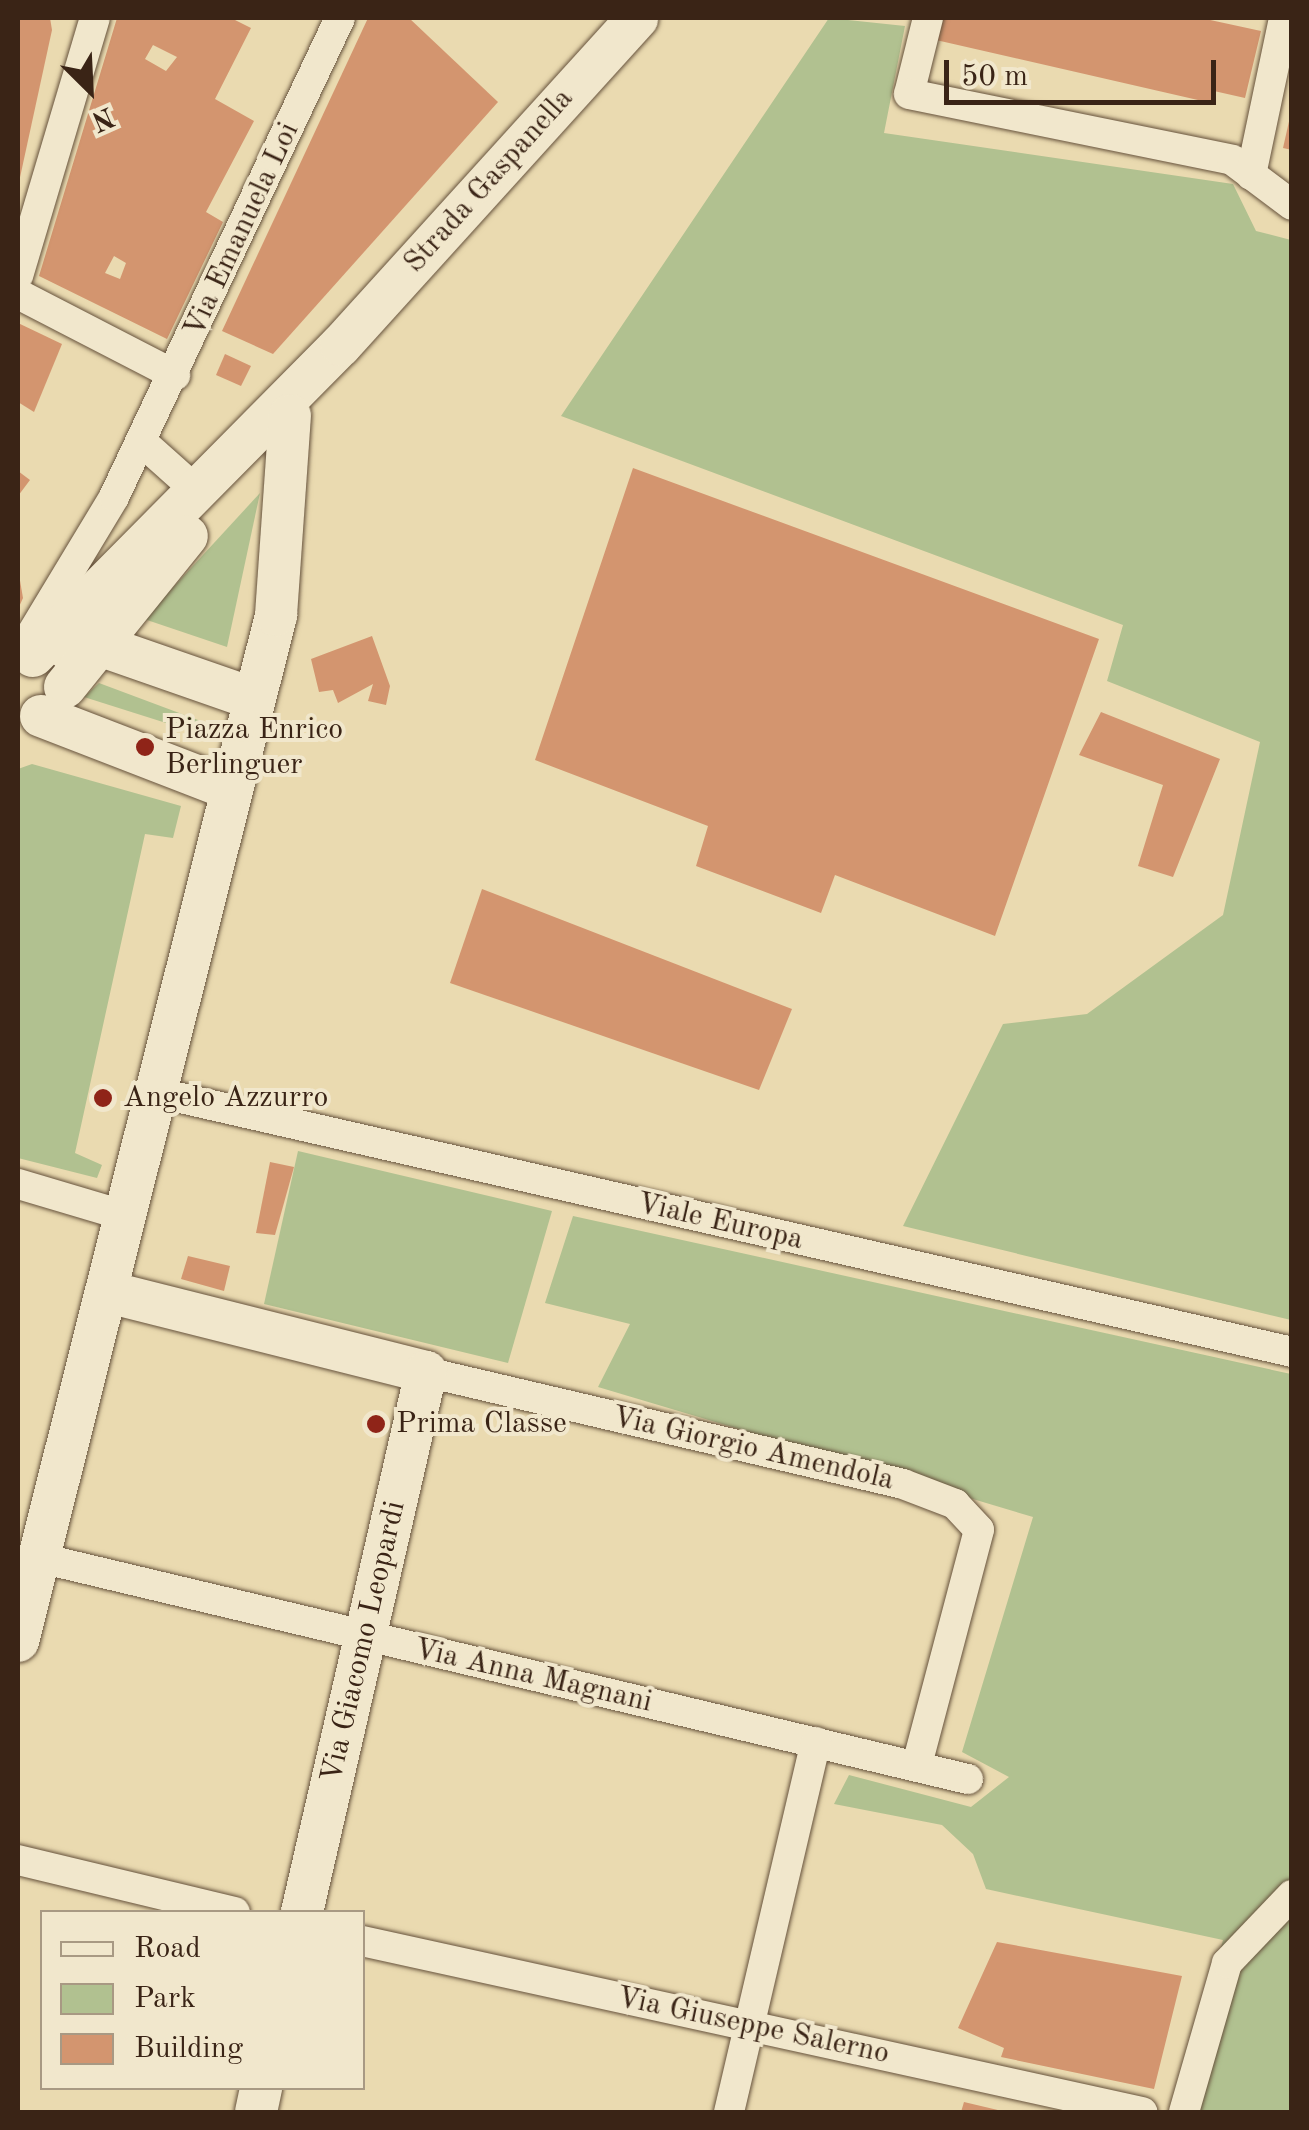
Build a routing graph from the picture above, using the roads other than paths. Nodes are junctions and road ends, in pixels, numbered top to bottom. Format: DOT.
graph roads {
  1 [pos="95,18"];
  2 [pos="637,18"];
  3 [pos="928,18"];
  4 [pos="1284,18"];
  5 [pos="329,22"];
  6 [pos="1252,176"];
  7 [pos="1292,205"];
  8 [pos="18,276"];
  9 [pos="18,294"];
  10 [pos="341,345"];
  11 [pos="176,375"];
  12 [pos="290,415"];
  13 [pos="142,442"];
  14 [pos="196,492"];
  15 [pos="96,644"];
  16 [pos="32,689"];
  17 [pos="254,699"];
  18 [pos="230,788"];
  19 [pos="150,1091"];
  20 [pos="18,1184"];
  21 [pos="126,1216"];
  22 [pos="108,1292"];
  23 [pos="1292,1352"];
  24 [pos="426,1372"];
  25 [pos="40,1558"];
  26 [pos="365,1637"];
  27 [pos="18,1641"];
  28 [pos="816,1742"];
  29 [pos="917,1764"];
  30 [pos="968,1779"];
  31 [pos="18,1860"];
  32 [pos="1292,1895"];
  33 [pos="227,1910"];
  34 [pos="302,1910"];
  35 [pos="365,1943"];
  36 [pos="750,2024"];
  37 [pos="729,2112"];
  38 [pos="1142,2112"];
  39 [pos="1184,2112"];
  1 -- 8 [label="street"];
  2 -- 10 [label="street, Strada Gaspanella"];
  3 -- 6 [label="street"];
  4 -- 6 [label="street"];
  5 -- 11 [label="street, Via Emanuela Loi"];
  6 -- 7 [label="street"];
  9 -- 11 [label="street"];
  10 -- 12 [label="street, Strada Gaspanella"];
  10 -- 14 [label="street, Strada Gaspanella"];
  11 -- 13 [label="street, Via Emanuela Loi"];
  12 -- 15 [label="street, Strada Gaspanella"];
  12 -- 17 [label="street"];
  13 -- 14 [label="street"];
  13 -- 16 [label="street, Via Emanuela Loi"];
  14 -- 16 [label="street, Strada Gaspanella"];
  15 -- 16 [label="street, Strada Gaspanella"];
  15 -- 17 [label="street"];
  16 -- 18 [label="street"];
  17 -- 18 [label="street"];
  18 -- 19 [label="street"];
  19 -- 21 [label="street"];
  19 -- 23 [label="street, Viale Europa"];
  20 -- 21 [label="street"];
  21 -- 22 [label="street"];
  22 -- 24 [label="street, Via Giorgio Amendola"];
  22 -- 25 [label="street"];
  24 -- 26 [label="street, Via Giacomo Leopardi"];
  24 -- 29 [label="street, Via Giorgio Amendola"];
  25 -- 26 [label="street, Via Anna Magnani"];
  25 -- 27 [label="street"];
  26 -- 28 [label="street, Via Anna Magnani"];
  26 -- 34 [label="street, Via Giacomo Leopardi"];
  28 -- 29 [label="street, Via Anna Magnani"];
  28 -- 36 [label="street"];
  29 -- 30 [label="street, Via Anna Magnani"];
  31 -- 33 [label="street"];
  32 -- 39 [label="street"];
  35 -- 36 [label="street, Via Giuseppe Salerno"];
  36 -- 37 [label="street"];
  36 -- 38 [label="street, Via Giuseppe Salerno"];
}
